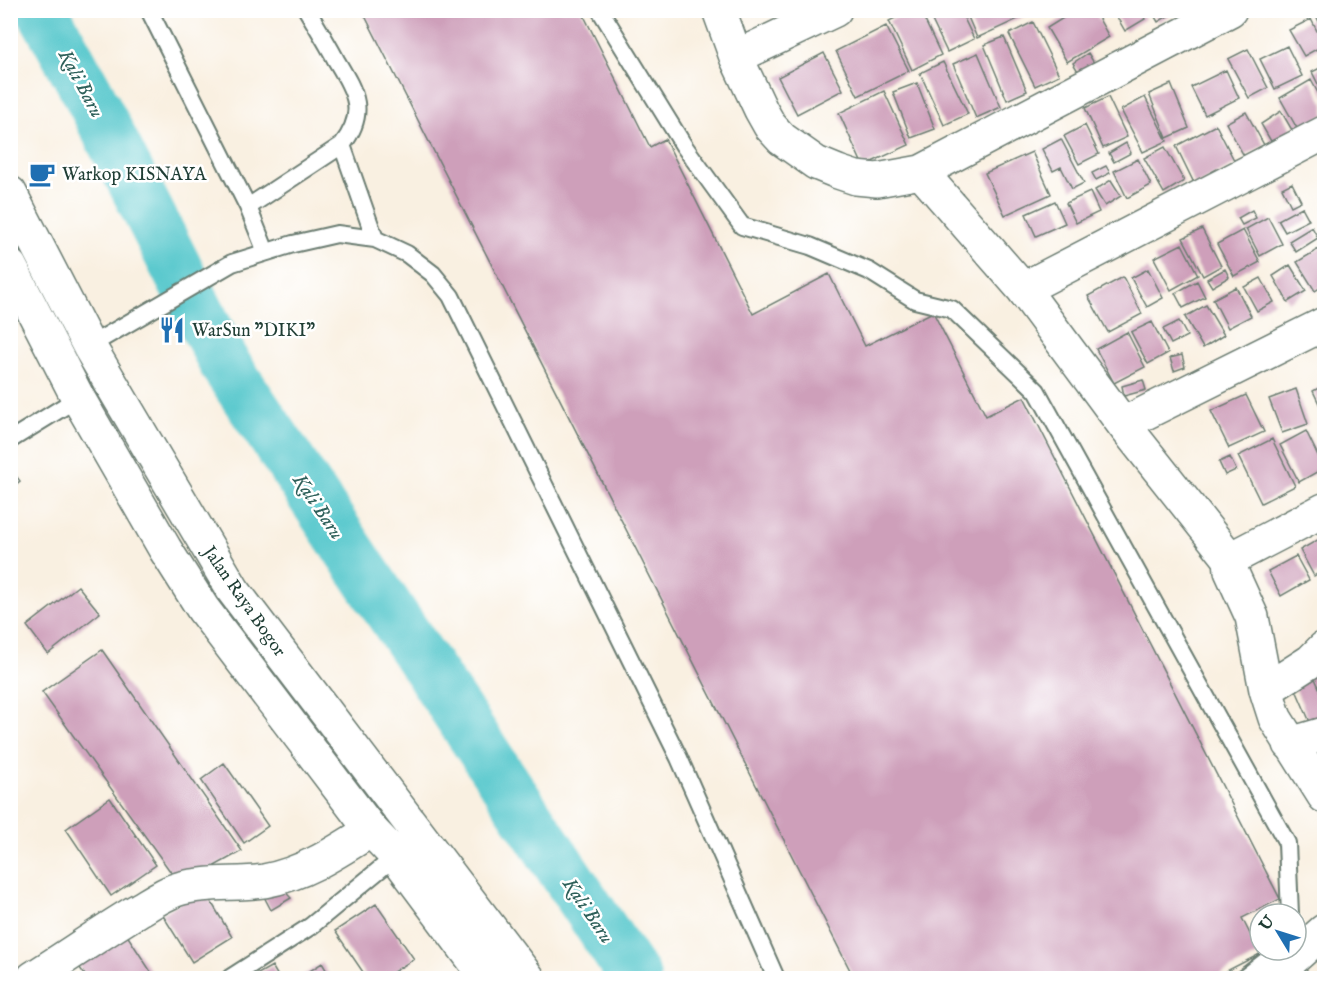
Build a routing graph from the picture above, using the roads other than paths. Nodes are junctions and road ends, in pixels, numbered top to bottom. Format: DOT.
graph roads {
  1 [pos="149,10"];
  2 [pos="307,10"];
  3 [pos="600,10"];
  4 [pos="719,10"];
  5 [pos="835,10"];
  6 [pos="1230,10"];
  7 [pos="736,57"];
  8 [pos="1324,133"];
  9 [pos="342,146"];
  10 [pos="921,172"];
  11 [pos="13,202"];
  12 [pos="248,207"];
  13 [pos="375,239"];
  14 [pos="266,252"];
  15 [pos="10,266"];
  16 [pos="1023,289"];
  17 [pos="1324,324"];
  18 [pos="89,346"];
  19 [pos="78,398"];
  20 [pos="1123,424"];
  21 [pos="10,440"];
  22 [pos="1324,510"];
  23 [pos="1230,560"];
  24 [pos="1324,648"];
  25 [pos="1266,690"];
  26 [pos="1324,734"];
  27 [pos="1290,744"];
  28 [pos="1324,796"];
  29 [pos="371,830"];
  30 [pos="396,856"];
  31 [pos="1289,902"];
  32 [pos="1324,931"];
  33 [pos="1264,962"];
  34 [pos="10,974"];
  35 [pos="14,978"];
  36 [pos="33,978"];
  37 [pos="230,978"];
  38 [pos="487,978"];
  39 [pos="528,978"];
  40 [pos="776,978"];
  41 [pos="1244,978"];
  42 [pos="1270,978"];
  1 -- 12 [label="lane"];
  2 -- 9 [label="lane"];
  3 -- 31 [label="lane"];
  4 -- 7 [label="main road"];
  5 -- 7 [label="main road"];
  6 -- 10 [label="main road"];
  7 -- 10 [label="main road"];
  8 -- 16 [label="main road"];
  9 -- 12 [label="lane"];
  9 -- 13 [label="lane"];
  10 -- 16 [label="main road"];
  11 -- 18 [label="main road, Jalan Raya Bogor"];
  12 -- 14 [label="lane"];
  13 -- 14 [label="lane"];
  13 -- 40 [label="lane"];
  14 -- 18 [label="lane"];
  15 -- 19 [label="main road, Jalan Raya Bogor"];
  16 -- 20 [label="main road"];
  17 -- 20 [label="main road"];
  18 -- 39 [label="main road, Jalan Raya Bogor"];
  19 -- 21 [label="lane"];
  19 -- 29 [label="main road, Jalan Raya Bogor"];
  20 -- 23 [label="main road"];
  22 -- 23 [label="main road"];
  23 -- 25 [label="main road"];
  24 -- 25 [label="main road"];
  25 -- 27 [label="main road"];
  26 -- 27 [label="main road"];
  27 -- 28 [label="main road"];
  29 -- 30 [label="main road, Jalan Raya Bogor"];
  29 -- 36 [label="main road"];
  30 -- 37 [label="lane"];
  30 -- 38 [label="main road, Jalan Raya Bogor"];
  32 -- 42 [label="main road"];
  33 -- 41 [label="lane"];
  34 -- 35 [label="main road"];
}
